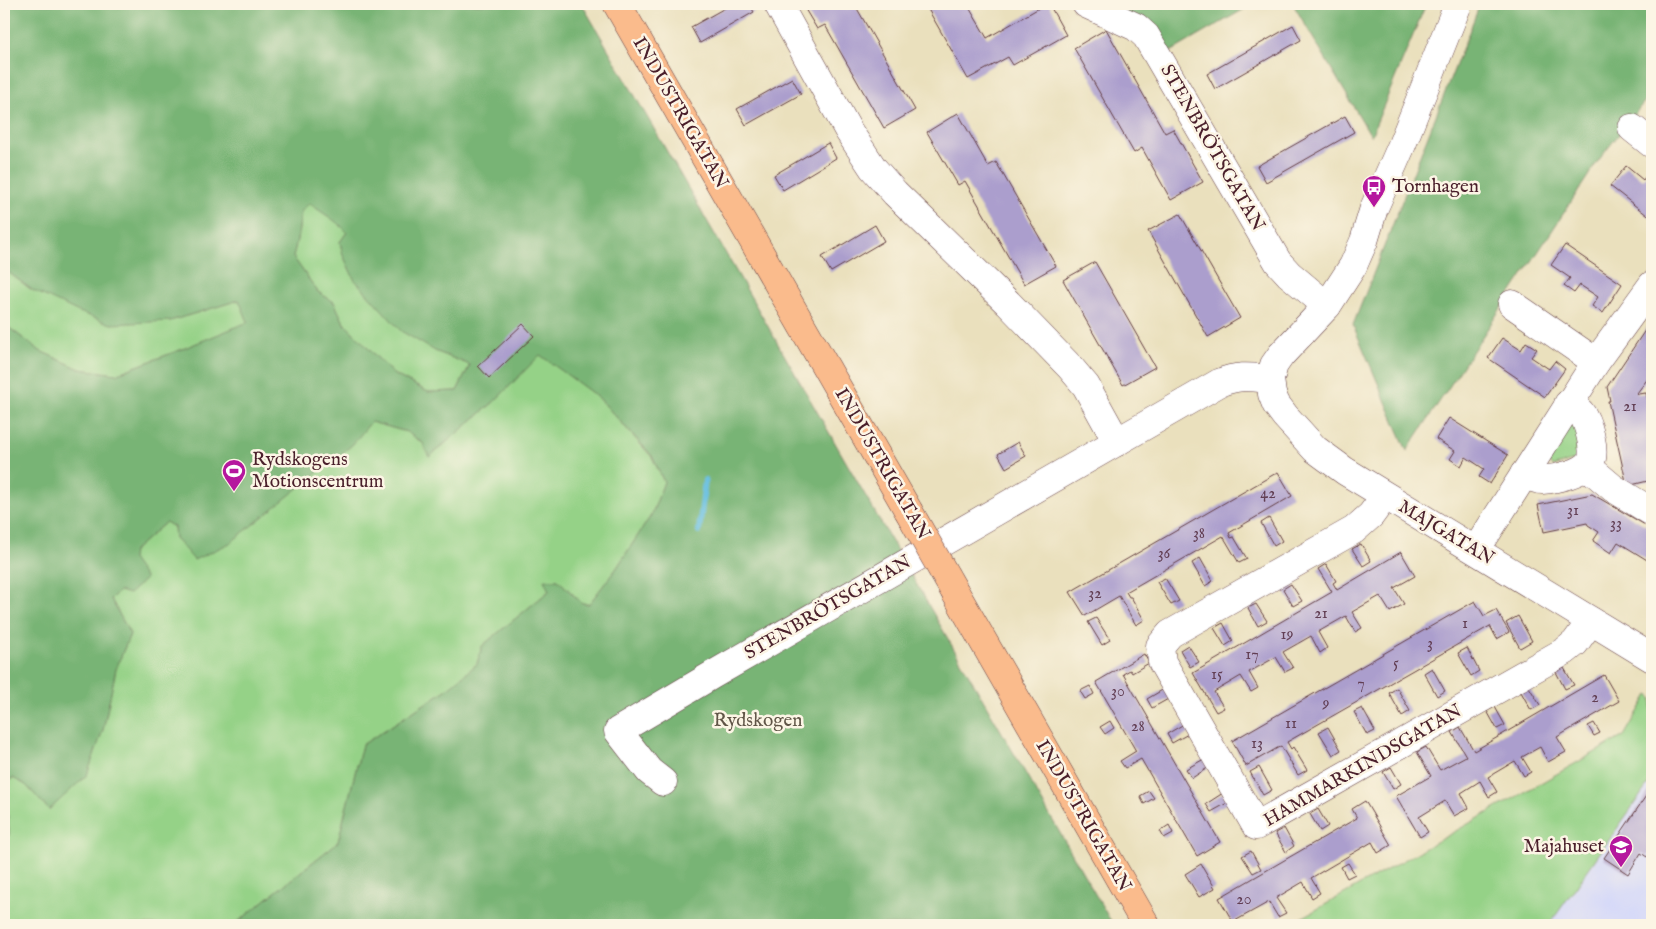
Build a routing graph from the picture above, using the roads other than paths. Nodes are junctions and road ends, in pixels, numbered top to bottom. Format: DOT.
graph roads {
  1 [pos="617,4"];
  2 [pos="778,4"];
  3 [pos="1086,4"];
  4 [pos="1458,4"];
  5 [pos="1652,284"];
  6 [pos="1512,304"];
  7 [pos="1328,306"];
  8 [pos="1596,362"];
  9 [pos="1270,379"];
  10 [pos="1568,404"];
  11 [pos="1117,442"];
  12 [pos="1587,466"];
  13 [pos="1524,474"];
  14 [pos="1385,496"];
  15 [pos="1652,512"];
  16 [pos="1476,550"];
  17 [pos="1591,621"];
  18 [pos="1652,658"];
  19 [pos="663,782"];
  20 [pos="1146,925"];
  1 -- 20 [label="main road, INDUSTRIGATAN, bridge"];
  2 -- 11 [label="street"];
  3 -- 7 [label="street, STENBRÖTSGATAN"];
  4 -- 7 [label="street"];
  5 -- 8 [label="street"];
  6 -- 8 [label="street"];
  7 -- 9 [label="street"];
  8 -- 10 [label="street"];
  9 -- 11 [label="street, STENBRÖTSGATAN"];
  9 -- 14 [label="street, MAJGATAN"];
  10 -- 12 [label="street"];
  10 -- 13 [label="street"];
  11 -- 19 [label="street, STENBRÖTSGATAN"];
  12 -- 13 [label="street"];
  12 -- 15 [label="street"];
  13 -- 16 [label="street"];
  14 -- 16 [label="street, MAJGATAN"];
  14 -- 17 [label="street, HAMMARKINDSGATAN"];
  16 -- 17 [label="street, MAJGATAN"];
  17 -- 18 [label="street, MAJGATAN"];
}
